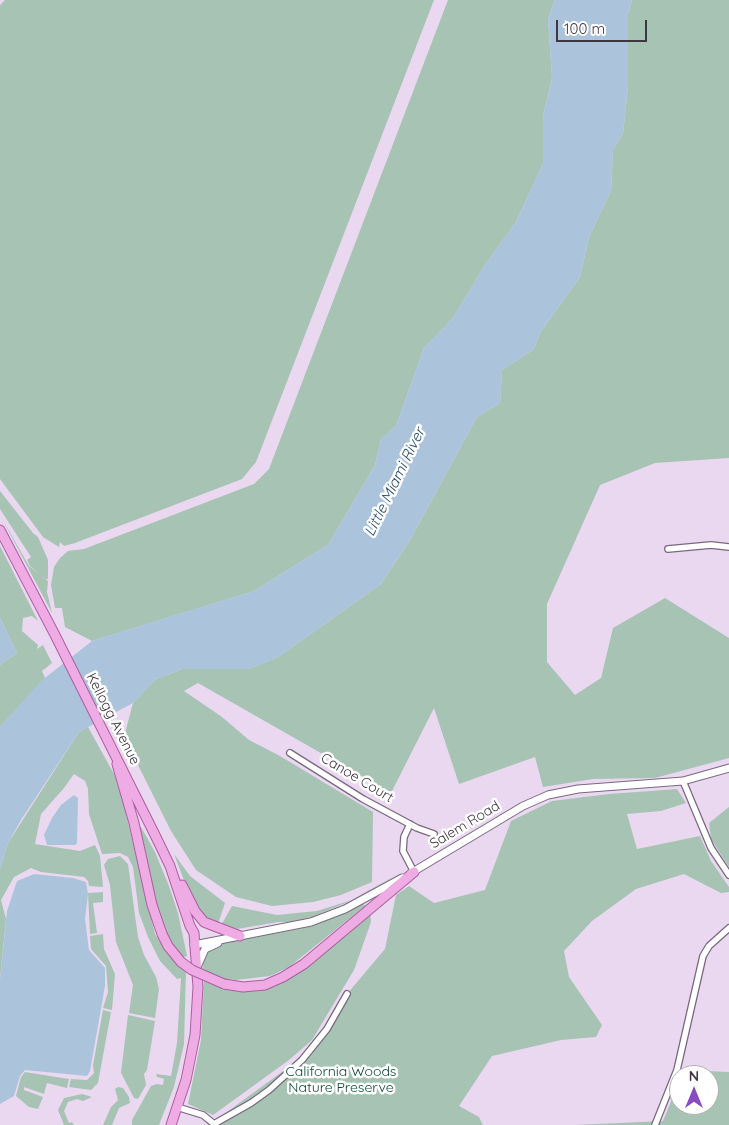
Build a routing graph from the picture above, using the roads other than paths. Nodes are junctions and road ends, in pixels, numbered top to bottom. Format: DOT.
graph roads {
  1 [pos="0,530"];
  2 [pos="729,547"];
  3 [pos="668,550"];
  4 [pos="114,751"];
  5 [pos="290,753"];
  6 [pos="729,768"];
  7 [pos="683,781"];
  8 [pos="410,824"];
  9 [pos="434,834"];
  10 [pos="170,866"];
  11 [pos="414,872"];
  12 [pos="729,875"];
  13 [pos="729,928"];
  14 [pos="240,936"];
  15 [pos="225,939"];
  16 [pos="194,945"];
  17 [pos="196,968"];
  18 [pos="347,994"];
  19 [pos="177,1107"];
  20 [pos="171,1125"];
  21 [pos="655,1125"];
  1 -- 4 [label="main road, Kellogg Avenue"];
  2 -- 3 [label="street"];
  4 -- 10 [label="main road, Kellogg Avenue"];
  4 -- 11 [label="main road, bridge"];
  5 -- 8 [label="street, Canoe Court"];
  6 -- 7 [label="street, Salem Road"];
  7 -- 11 [label="street, Salem Road"];
  7 -- 12 [label="street"];
  8 -- 9 [label="street, Canoe Court"];
  8 -- 11 [label="street"];
  10 -- 14 [label="main road"];
  10 -- 16 [label="main road, Kellogg Avenue"];
  11 -- 14 [label="street, Salem Road"];
  13 -- 21 [label="street"];
  14 -- 15 [label="street, Salem Road"];
  15 -- 16 [label="street, Salem Road"];
  15 -- 17 [label="street, Salem Road"];
  16 -- 17 [label="main road, Kellogg Avenue"];
  17 -- 19 [label="main road, Kellogg Avenue"];
  18 -- 19 [label="street"];
  19 -- 20 [label="main road, Kellogg Avenue"];
}
